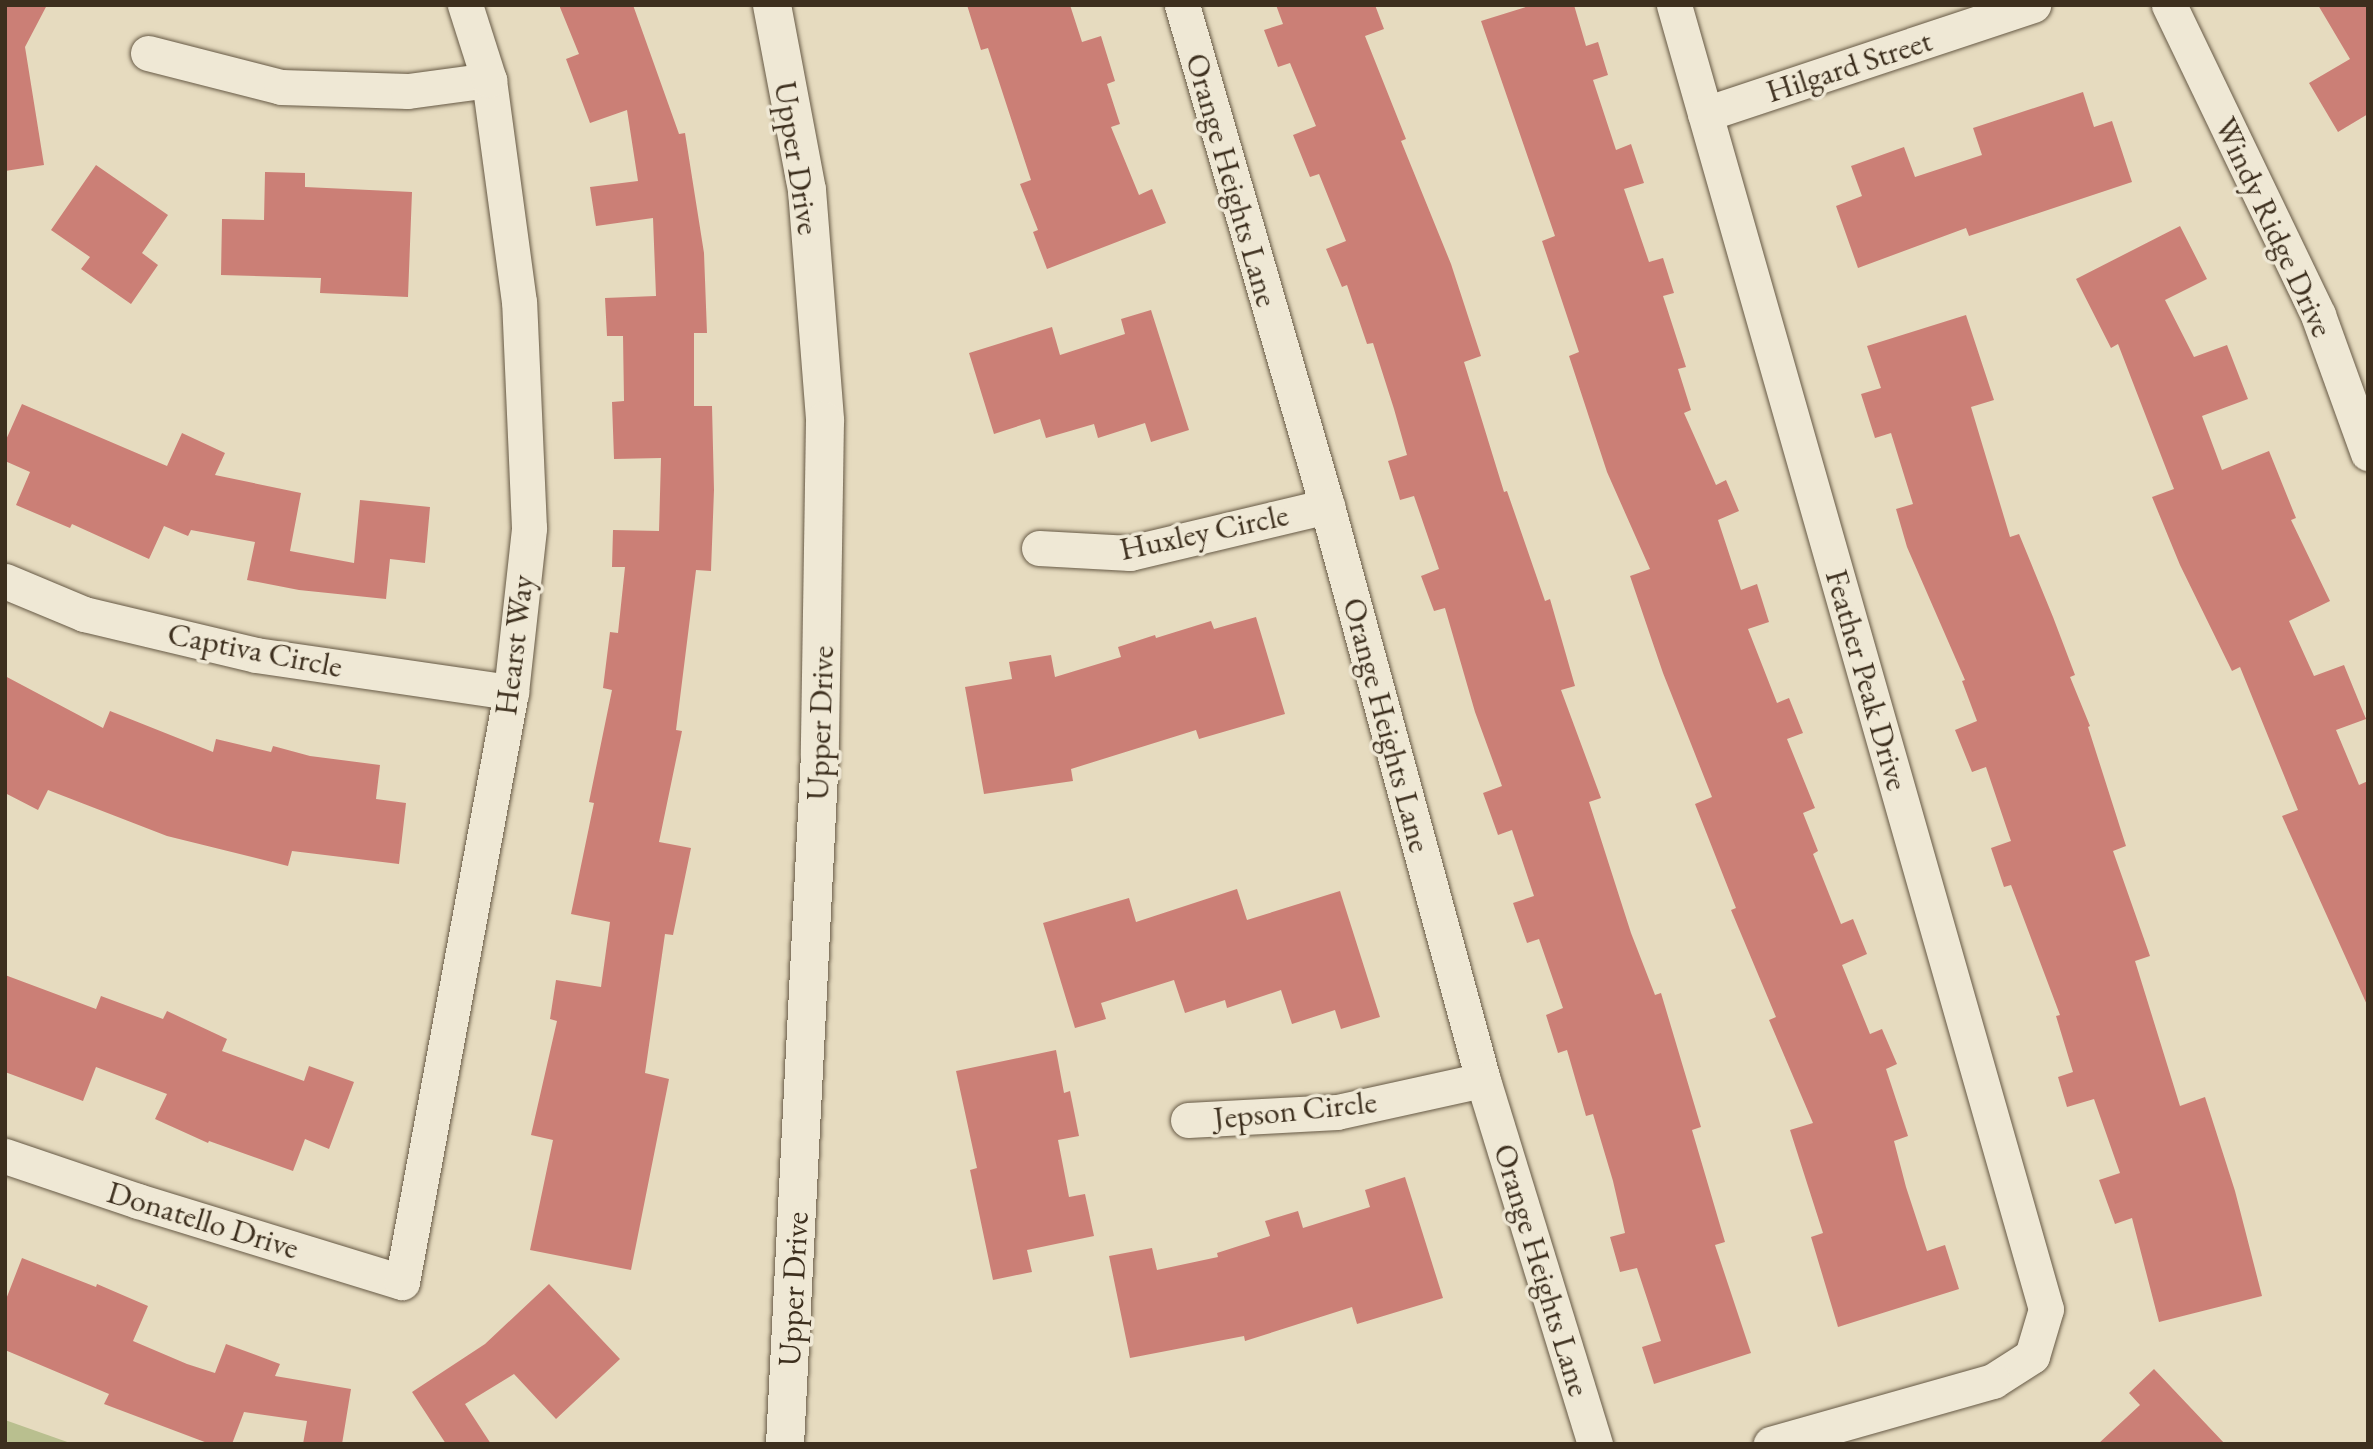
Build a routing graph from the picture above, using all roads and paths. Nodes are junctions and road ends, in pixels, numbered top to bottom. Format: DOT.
graph roads {
  1 [pos="465,5"];
  2 [pos="772,5"];
  3 [pos="1182,5"];
  4 [pos="1674,5"];
  5 [pos="2033,5"];
  6 [pos="2169,5"];
  7 [pos="148,53"];
  8 [pos="489,80"];
  9 [pos="1705,114"];
  10 [pos="2368,453"];
  11 [pos="1327,506"];
  12 [pos="1039,548"];
  13 [pos="5,582"];
  14 [pos="510,692"];
  15 [pos="1483,1080"];
  16 [pos="1188,1120"];
  17 [pos="5,1156"];
  18 [pos="402,1282"];
  19 [pos="785,1444"];
  20 [pos="1595,1444"];
  21 [pos="1771,1444"];
  1 -- 8 [label="street, Hearst Way"];
  2 -- 19 [label="main road, Upper Drive"];
  3 -- 11 [label="street, Orange Heights Lane"];
  4 -- 9 [label="street, Feather Peak Drive"];
  5 -- 9 [label="street, Hilgard Street"];
  6 -- 10 [label="street, Windy Ridge Drive"];
  7 -- 8 [label="street"];
  8 -- 14 [label="street, Hearst Way"];
  9 -- 21 [label="street, Feather Peak Drive"];
  11 -- 12 [label="street, Huxley Circle"];
  11 -- 15 [label="street, Orange Heights Lane"];
  13 -- 14 [label="street, Captiva Circle"];
  14 -- 18 [label="street, Hearst Way"];
  15 -- 16 [label="street, Jepson Circle"];
  15 -- 20 [label="street, Orange Heights Lane"];
  17 -- 18 [label="street, Donatello Drive"];
}
